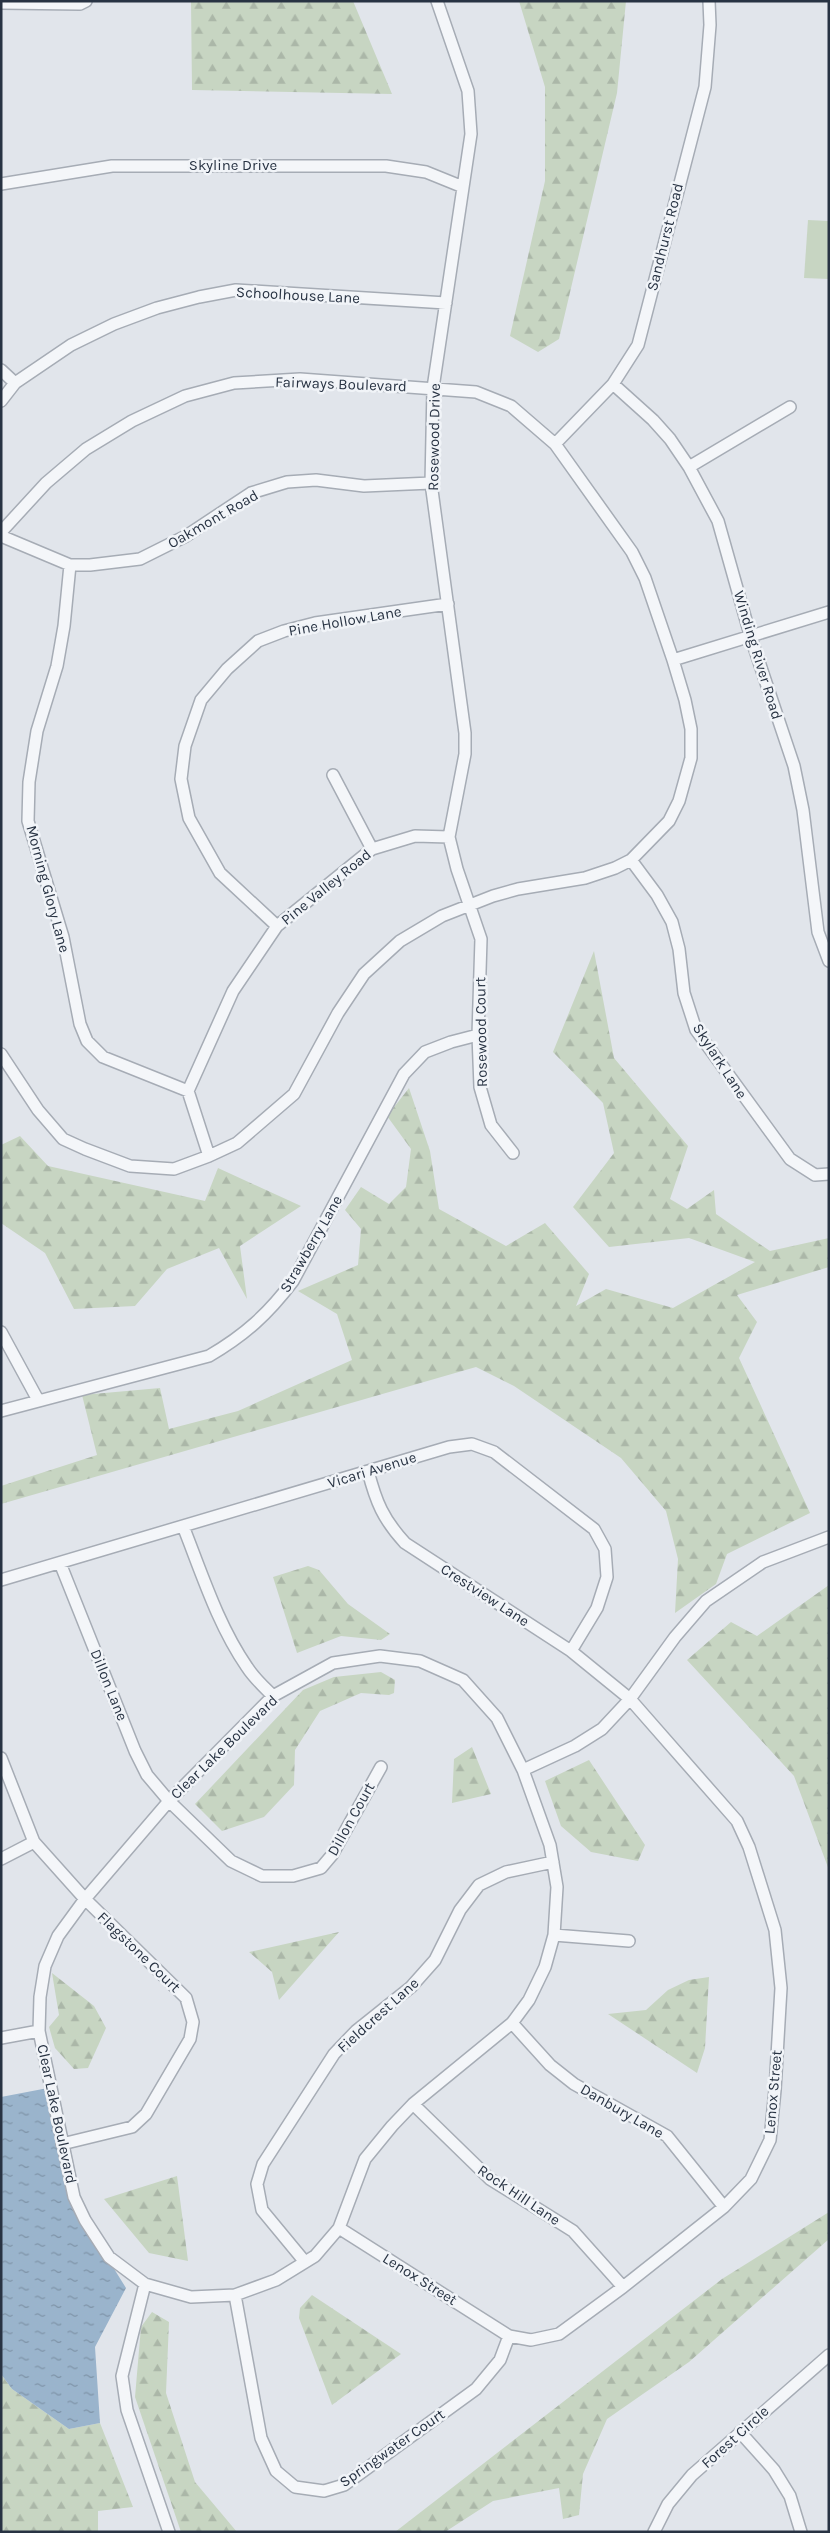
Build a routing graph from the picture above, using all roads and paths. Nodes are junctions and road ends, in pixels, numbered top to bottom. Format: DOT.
graph roads {
  1 [pos="86,1"];
  2 [pos="437,1"];
  3 [pos="709,1"];
  4 [pos="1,3"];
  5 [pos="1,184"];
  6 [pos="463,187"];
  7 [pos="446,303"];
  8 [pos="1,370"];
  9 [pos="14,383"];
  10 [pos="613,384"];
  11 [pos="434,388"];
  12 [pos="1,400"];
  13 [pos="790,407"];
  14 [pos="555,444"];
  15 [pos="689,467"];
  16 [pos="431,483"];
  17 [pos="1,532"];
  18 [pos="1,536"];
  19 [pos="70,565"];
  20 [pos="448,604"];
  21 [pos="829,612"];
  22 [pos="752,638"];
  23 [pos="673,660"];
  24 [pos="333,775"];
  25 [pos="449,837"];
  26 [pos="372,849"];
  27 [pos="631,860"];
  28 [pos="470,905"];
  29 [pos="277,926"];
  30 [pos="829,961"];
  31 [pos="478,1035"];
  32 [pos="1,1054"];
  33 [pos="188,1091"];
  34 [pos="513,1153"];
  35 [pos="209,1156"];
  36 [pos="829,1174"];
  37 [pos="1,1332"];
  38 [pos="38,1400"];
  39 [pos="1,1411"];
  40 [pos="368,1471"];
  41 [pos="183,1526"];
  42 [pos="829,1537"];
  43 [pos="60,1563"];
  44 [pos="1,1580"];
  45 [pos="571,1651"];
  46 [pos="273,1696"];
  47 [pos="630,1699"];
  48 [pos="1,1758"];
  49 [pos="380,1767"];
  50 [pos="523,1770"];
  51 [pos="169,1801"];
  52 [pos="34,1842"];
  53 [pos="1,1859"];
  54 [pos="553,1862"];
  55 [pos="85,1899"];
  56 [pos="554,1934"];
  57 [pos="628,1941"];
  58 [pos="512,2023"];
  59 [pos="40,2031"];
  60 [pos="1,2038"];
  61 [pos="413,2104"];
  62 [pos="62,2144"];
  63 [pos="724,2207"];
  64 [pos="339,2228"];
  65 [pos="305,2262"];
  66 [pos="145,2284"];
  67 [pos="623,2287"];
  68 [pos="235,2295"];
  69 [pos="509,2336"];
  70 [pos="829,2355"];
  71 [pos="740,2432"];
  72 [pos="169,2532"];
  73 [pos="654,2532"];
  74 [pos="801,2532"];
  1 -- 4 [label="street"];
  2 -- 6 [label="street, Rosewood Drive"];
  3 -- 10 [label="street, Sandhurst Road"];
  5 -- 6 [label="street, Skyline Drive"];
  6 -- 7 [label="street, Rosewood Drive"];
  7 -- 9 [label="street, Schoolhouse Lane"];
  7 -- 11 [label="street, Rosewood Drive"];
  8 -- 9 [label="street"];
  9 -- 12 [label="street, Schoolhouse Lane"];
  10 -- 14 [label="street, Sandhurst Road"];
  10 -- 15 [label="street, Winding River Road"];
  11 -- 14 [label="street, Fairways Boulevard"];
  11 -- 16 [label="street, Rosewood Drive"];
  11 -- 17 [label="street, Fairways Boulevard"];
  13 -- 15 [label="street"];
  14 -- 23 [label="street, Fairways Boulevard"];
  15 -- 22 [label="street, Winding River Road"];
  16 -- 19 [label="street, Oakmont Road"];
  16 -- 20 [label="street, Rosewood Drive"];
  18 -- 19 [label="street, Oakmont Road"];
  19 -- 33 [label="street, Morning Glory Lane"];
  20 -- 25 [label="street, Rosewood Drive"];
  20 -- 29 [label="street, Pine Hollow Lane"];
  21 -- 22 [label="street"];
  22 -- 23 [label="street"];
  22 -- 30 [label="street, Winding River Road"];
  23 -- 27 [label="street, Fairways Boulevard"];
  24 -- 26 [label="street"];
  25 -- 26 [label="street, Pine Valley Road"];
  25 -- 28 [label="street, Rosewood Drive"];
  26 -- 29 [label="street, Pine Valley Road"];
  27 -- 28 [label="street, Fairways Boulevard"];
  27 -- 36 [label="street, Skylark Lane"];
  28 -- 31 [label="street, Rosewood Court"];
  28 -- 35 [label="street, Fairways Boulevard"];
  29 -- 33 [label="street, Pine Valley Road"];
  31 -- 34 [label="street, Rosewood Court"];
  31 -- 38 [label="street, Strawberry Lane"];
  32 -- 35 [label="street, Fairways Boulevard"];
  33 -- 35 [label="street"];
  37 -- 38 [label="street"];
  38 -- 39 [label="street, Strawberry Lane"];
  40 -- 41 [label="street, Vicari Avenue"];
  40 -- 45 [label="street, Crestview Lane"];
  40 -- 45 [label="street, Vicari Avenue"];
  41 -- 43 [label="street, Vicari Avenue"];
  41 -- 46 [label="street"];
  42 -- 47 [label="street"];
  43 -- 44 [label="street, Vicari Avenue"];
  43 -- 51 [label="street, Dillon Lane"];
  45 -- 47 [label="street, Crestview Lane"];
  46 -- 50 [label="street, Clear Lake Boulevard"];
  46 -- 51 [label="street, Clear Lake Boulevard"];
  47 -- 50 [label="street"];
  47 -- 63 [label="street, Lenox Street"];
  48 -- 52 [label="street"];
  49 -- 51 [label="street, Dillon Court"];
  50 -- 54 [label="street, Clear Lake Boulevard"];
  51 -- 55 [label="street, Clear Lake Boulevard"];
  52 -- 53 [label="street"];
  52 -- 55 [label="street, Flagstone Court"];
  54 -- 56 [label="street, Clear Lake Boulevard"];
  54 -- 65 [label="street, Fieldcrest Lane"];
  55 -- 59 [label="street, Clear Lake Boulevard"];
  55 -- 62 [label="street, Flagstone Court"];
  56 -- 57 [label="street"];
  56 -- 58 [label="street, Clear Lake Boulevard"];
  58 -- 61 [label="street, Clear Lake Boulevard"];
  58 -- 63 [label="street, Danbury Lane"];
  59 -- 60 [label="street"];
  59 -- 62 [label="street, Clear Lake Boulevard"];
  61 -- 64 [label="street, Clear Lake Boulevard"];
  61 -- 67 [label="street, Rock Hill Lane"];
  62 -- 66 [label="street, Clear Lake Boulevard"];
  63 -- 67 [label="street, Lenox Street"];
  64 -- 65 [label="street, Clear Lake Boulevard"];
  64 -- 69 [label="street, Lenox Street"];
  65 -- 68 [label="street, Clear Lake Boulevard"];
  66 -- 68 [label="street, Clear Lake Boulevard"];
  66 -- 72 [label="street"];
  67 -- 69 [label="street, Lenox Street"];
  68 -- 69 [label="street, Springwater Court"];
  70 -- 71 [label="street, Forest Circle"];
  71 -- 73 [label="street, Forest Circle"];
  71 -- 74 [label="street"];
}
